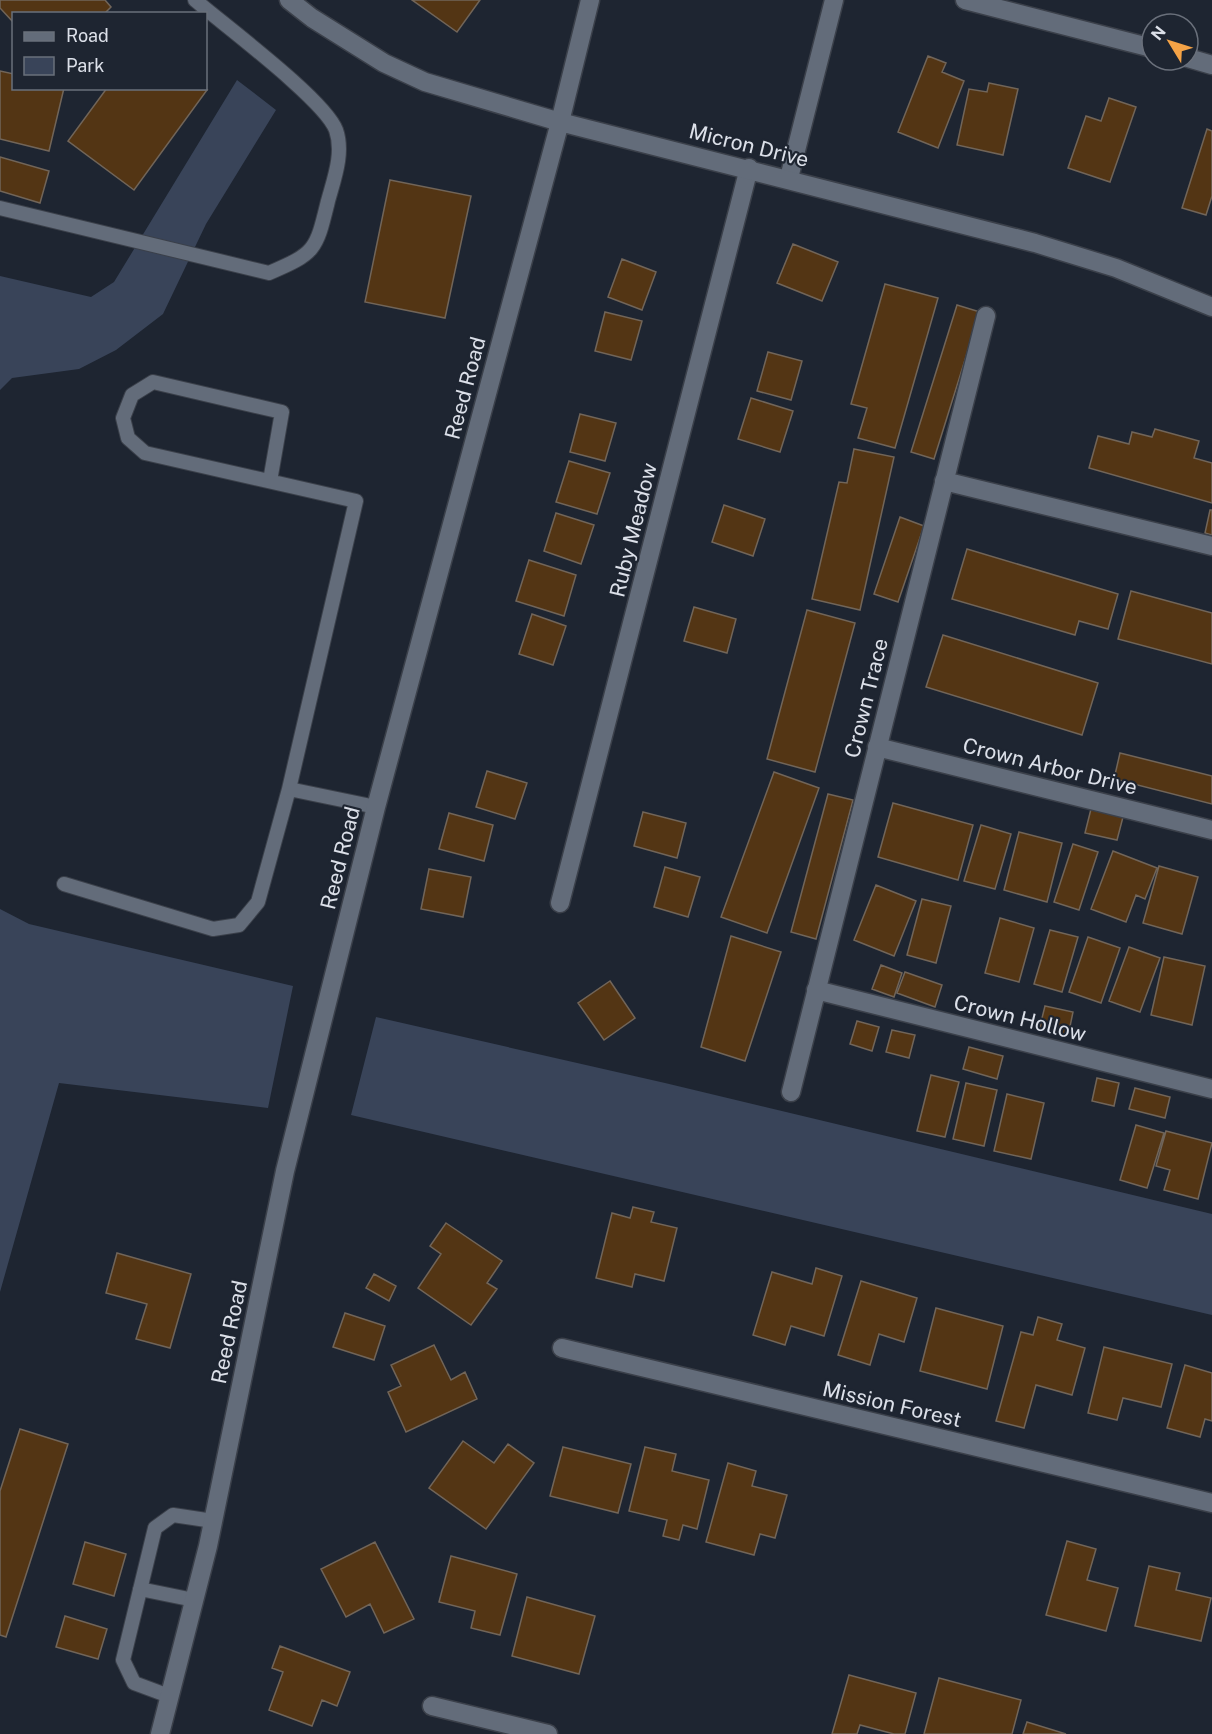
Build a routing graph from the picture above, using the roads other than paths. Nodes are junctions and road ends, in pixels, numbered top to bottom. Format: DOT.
graph roads {
  1 [pos="195,0"];
  2 [pos="289,0"];
  3 [pos="590,0"];
  4 [pos="834,0"];
  5 [pos="965,0"];
  6 [pos="1140,45"];
  7 [pos="560,122"];
  8 [pos="749,168"];
  9 [pos="789,178"];
  10 [pos="0,208"];
  11 [pos="1212,307"];
  12 [pos="986,316"];
  13 [pos="270,481"];
  14 [pos="944,481"];
  15 [pos="1212,546"];
  16 [pos="877,747"];
  17 [pos="289,789"];
  18 [pos="376,807"];
  19 [pos="1212,830"];
  20 [pos="64,884"];
  21 [pos="560,903"];
  22 [pos="816,990"];
  23 [pos="1212,1089"];
  24 [pos="791,1092"];
  25 [pos="562,1348"];
  26 [pos="1212,1503"];
  27 [pos="213,1521"];
  28 [pos="140,1589"];
  29 [pos="194,1600"];
  30 [pos="169,1696"];
  31 [pos="432,1706"];
  32 [pos="160,1734"];
  33 [pos="548,1734"];
  1 -- 10 [label="lane"];
  2 -- 7 [label="street, Micron Drive"];
  3 -- 7 [label="street, Reed Road"];
  4 -- 9 [label="street"];
  5 -- 6 [label="street"];
  7 -- 8 [label="street, Micron Drive"];
  7 -- 18 [label="street, Reed Road"];
  8 -- 9 [label="street, Micron Drive"];
  8 -- 21 [label="street, Ruby Meadow"];
  9 -- 11 [label="street, Micron Drive"];
  12 -- 14 [label="street, Crown Trace"];
  13 -- 13 [label="lane"];
  13 -- 17 [label="lane"];
  14 -- 15 [label="street"];
  14 -- 16 [label="street, Crown Trace"];
  16 -- 19 [label="street, Crown Arbor Drive"];
  16 -- 22 [label="street, Crown Trace"];
  17 -- 18 [label="lane"];
  17 -- 20 [label="lane"];
  18 -- 27 [label="street, Reed Road"];
  22 -- 23 [label="street, Crown Hollow"];
  22 -- 24 [label="street, Crown Trace"];
  25 -- 26 [label="street, Mission Forest"];
  27 -- 28 [label="lane"];
  27 -- 29 [label="street, Reed Road"];
  28 -- 29 [label="lane"];
  28 -- 30 [label="lane"];
  29 -- 30 [label="street, Reed Road"];
  30 -- 32 [label="street, Reed Road"];
  31 -- 33 [label="street"];
}
